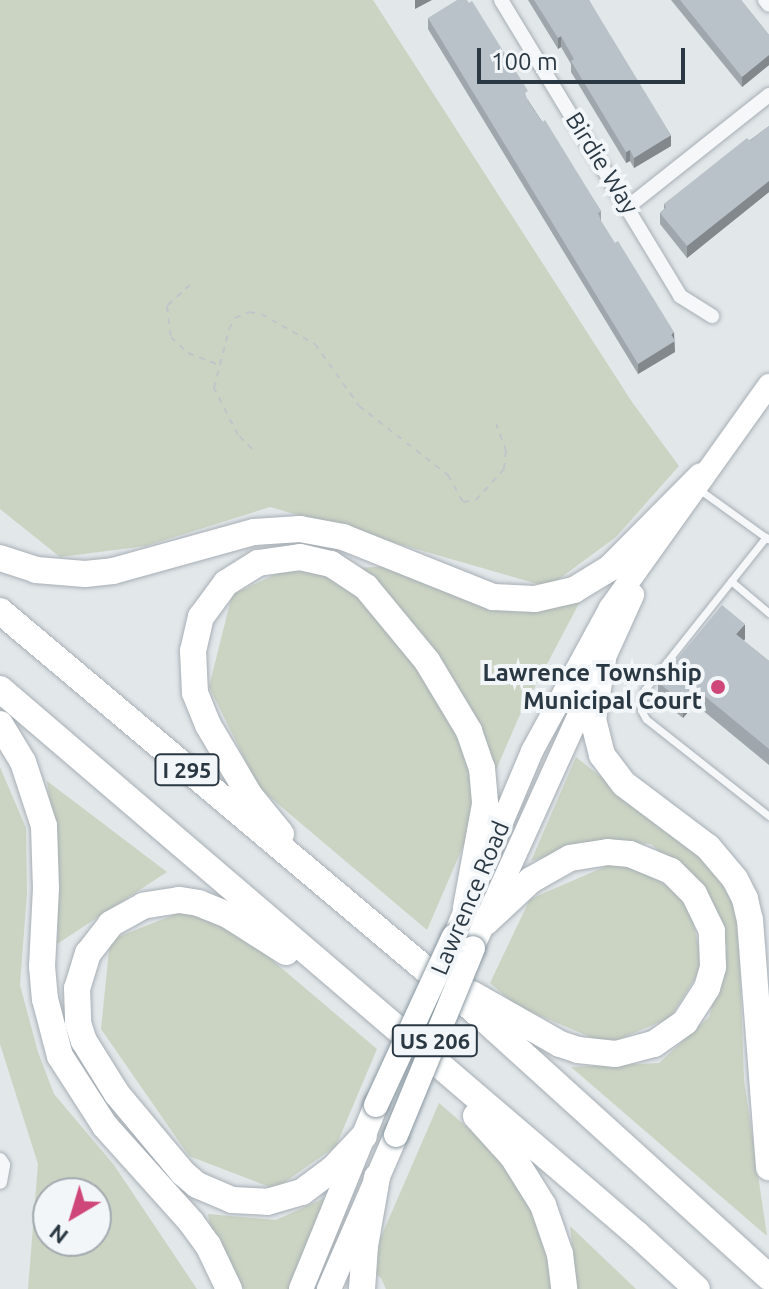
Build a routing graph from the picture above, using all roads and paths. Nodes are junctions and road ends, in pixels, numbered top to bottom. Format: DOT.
graph roads {
  1 [pos="501,0"];
  2 [pos="769,95"];
  3 [pos="629,206"];
  4 [pos="190,285"];
  5 [pos="712,316"];
  6 [pos="218,364"];
  7 [pos="769,385"];
  8 [pos="496,424"];
  9 [pos="252,449"];
  10 [pos="698,482"];
  11 [pos="670,523"];
  12 [pos="768,538"];
  13 [pos="0,558"];
  14 [pos="731,581"];
  15 [pos="0,611"];
  16 [pos="769,613"];
  17 [pos="603,659"];
  18 [pos="0,689"];
  19 [pos="0,724"];
  20 [pos="769,816"];
  21 [pos="476,915"];
  22 [pos="374,927"];
  23 [pos="464,942"];
  24 [pos="418,965"];
  25 [pos="370,1005"];
  26 [pos="420,1049"];
  27 [pos="364,1136"];
  28 [pos="0,1160"];
  29 [pos="769,1167"];
  30 [pos="377,1177"];
  31 [pos="0,1182"];
  32 [pos="769,1277"];
  33 [pos="229,1289"];
  34 [pos="301,1289"];
  35 [pos="329,1289"];
  36 [pos="362,1289"];
  37 [pos="564,1289"];
  38 [pos="697,1289"];
  1 -- 3 [label="street, Birdie Way"];
  2 -- 3 [label="street"];
  3 -- 5 [label="street, Birdie Way"];
  4 -- 6 [label="path"];
  6 -- 8 [label="path"];
  6 -- 9 [label="path"];
  7 -- 10 [label="main road, Lawrence Road / US 206"];
  10 -- 11 [label="main road, Lawrence Road / US 206"];
  10 -- 12 [label="lane"];
  10 -- 13 [label="highway"];
  11 -- 17 [label="main road, Lawrence Road / US 206"];
  11 -- 21 [label="main road, Lawrence Road / US 206"];
  12 -- 14 [label="lane"];
  14 -- 16 [label="lane"];
  14 -- 20 [label="lane"];
  15 -- 22 [label="highway, I 295"];
  17 -- 21 [label="main road, Lawrence Road / US 206"];
  17 -- 29 [label="highway"];
  18 -- 25 [label="highway, I 295"];
  19 -- 33 [label="highway"];
  21 -- 22 [label="highway"];
  21 -- 23 [label="main road, Lawrence Road / US 206"];
  21 -- 24 [label="highway"];
  22 -- 24 [label="highway, I 295"];
  23 -- 27 [label="highway, Lawrence Road / US 206, bridge"];
  23 -- 30 [label="highway, Lawrence Road / US 206, bridge"];
  24 -- 32 [label="highway, I 295"];
  25 -- 26 [label="highway, I 295"];
  25 -- 27 [label="highway"];
  26 -- 37 [label="highway"];
  26 -- 38 [label="highway, I 295"];
  27 -- 34 [label="highway, Lawrence Road / US 206"];
  28 -- 31 [label="street"];
  30 -- 35 [label="highway, Lawrence Road / US 206"];
  30 -- 36 [label="highway"];
}
